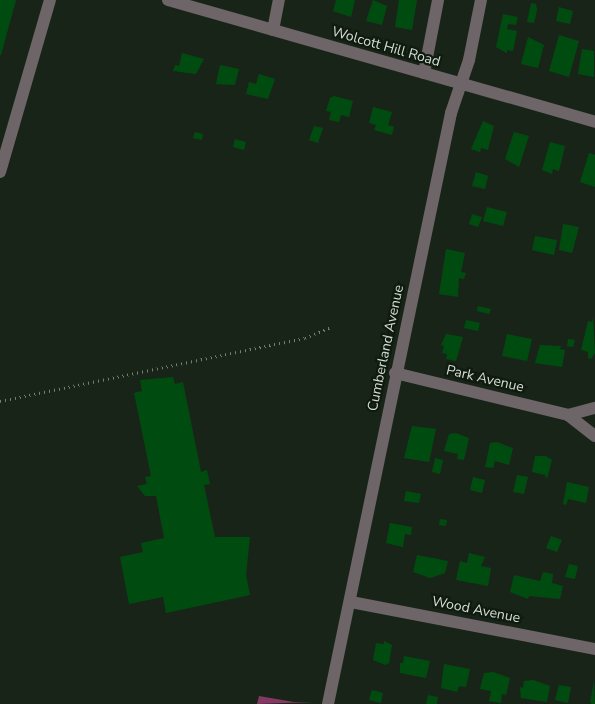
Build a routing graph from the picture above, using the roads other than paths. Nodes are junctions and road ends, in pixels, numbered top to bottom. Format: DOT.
graph roads {
  1 [pos="50,0"];
  2 [pos="168,0"];
  3 [pos="279,0"];
  4 [pos="438,0"];
  5 [pos="481,0"];
  6 [pos="273,30"];
  7 [pos="424,73"];
  8 [pos="461,84"];
  9 [pos="595,122"];
  10 [pos="0,172"];
  11 [pos="395,373"];
  12 [pos="595,408"];
  13 [pos="568,415"];
  14 [pos="595,436"];
  15 [pos="350,602"];
  16 [pos="595,649"];
  17 [pos="328,704"];
  1 -- 10 [label="street"];
  2 -- 6 [label="street, Wolcott Hill Road"];
  3 -- 6 [label="street"];
  4 -- 7 [label="street"];
  5 -- 8 [label="street, Cumberland Avenue"];
  6 -- 7 [label="street, Wolcott Hill Road"];
  7 -- 8 [label="street, Wolcott Hill Road"];
  8 -- 9 [label="street, Wolcott Hill Road"];
  8 -- 11 [label="street, Cumberland Avenue"];
  11 -- 13 [label="street, Park Avenue"];
  11 -- 15 [label="street, Cumberland Avenue"];
  12 -- 13 [label="street, Park Avenue"];
  13 -- 14 [label="street, Park Avenue"];
  15 -- 16 [label="street, Wood Avenue"];
  15 -- 17 [label="street, Cumberland Avenue"];
}
